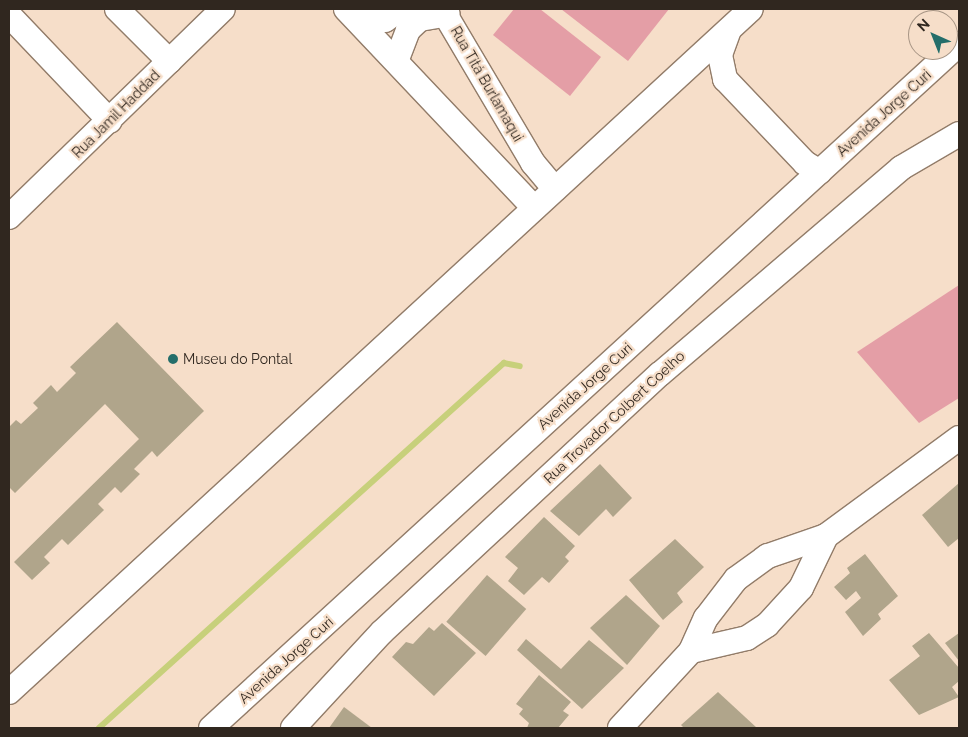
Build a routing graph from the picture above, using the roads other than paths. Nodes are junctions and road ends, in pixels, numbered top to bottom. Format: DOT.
graph roads {
  1 [pos="117,9"];
  2 [pos="223,9"];
  3 [pos="400,9"];
  4 [pos="752,9"];
  5 [pos="445,12"];
  6 [pos="9,16"];
  7 [pos="353,16"];
  8 [pos="730,29"];
  9 [pos="959,44"];
  10 [pos="397,59"];
  11 [pos="169,61"];
  12 [pos="725,78"];
  13 [pos="671,82"];
  14 [pos="110,121"];
  15 [pos="959,134"];
  16 [pos="820,172"];
  17 [pos="555,189"];
  18 [pos="534,208"];
  19 [pos="9,217"];
  20 [pos="959,438"];
  21 [pos="826,536"];
  22 [pos="691,651"];
  23 [pos="9,692"];
  24 [pos="211,728"];
  25 [pos="293,728"];
  26 [pos="620,728"];
  1 -- 11 [label="street"];
  2 -- 11 [label="street, Rua Jamil Haddad"];
  3 -- 7 [label="street"];
  4 -- 8 [label="street"];
  5 -- 10 [label="street, Rua Titá Burlamaqui"];
  5 -- 17 [label="street, Rua Titá Burlamaqui"];
  6 -- 14 [label="street"];
  7 -- 10 [label="street"];
  8 -- 12 [label="street"];
  8 -- 13 [label="street"];
  9 -- 16 [label="street, Avenida Jorge Curi"];
  10 -- 18 [label="street"];
  11 -- 14 [label="street, Rua Jamil Haddad"];
  12 -- 13 [label="street"];
  12 -- 16 [label="street"];
  13 -- 17 [label="street"];
  14 -- 19 [label="street, Rua Jamil Haddad"];
  15 -- 25 [label="street, Rua Trovador Colbert Coelho"];
  16 -- 24 [label="street, Avenida Jorge Curi"];
  17 -- 18 [label="street"];
  18 -- 23 [label="street"];
  20 -- 21 [label="street"];
  21 -- 22 [label="street"];
  21 -- 22 [label="street"];
  22 -- 26 [label="street"];
}
